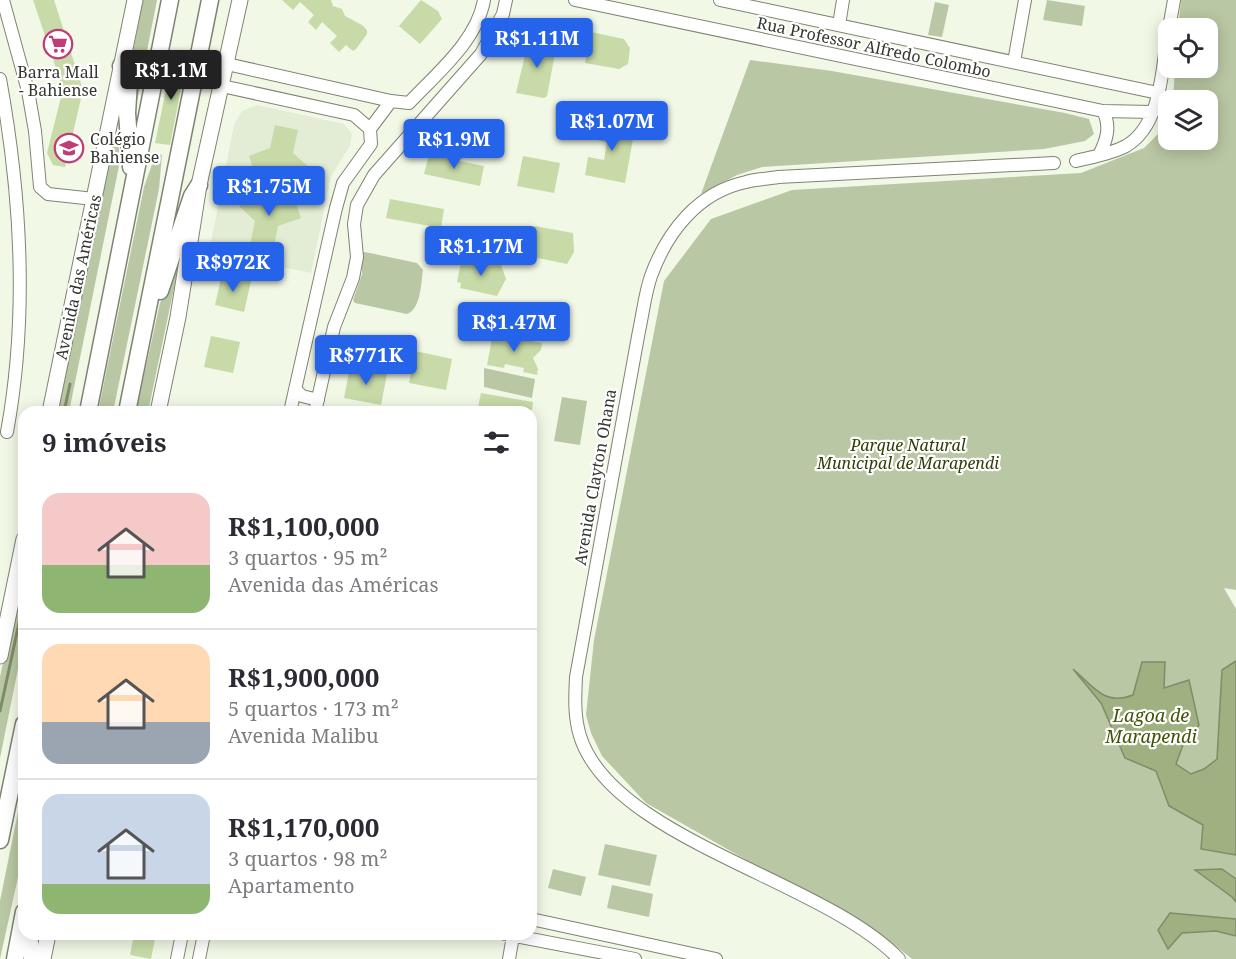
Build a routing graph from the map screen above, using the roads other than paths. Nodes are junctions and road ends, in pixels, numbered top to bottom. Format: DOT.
graph roads {
  1 [pos="3,0"];
  2 [pos="135,0"];
  3 [pos="170,0"];
  4 [pos="210,0"];
  5 [pos="240,0"];
  6 [pos="484,0"];
  7 [pos="506,0"];
  8 [pos="575,0"];
  9 [pos="720,0"];
  10 [pos="843,0"];
  11 [pos="1025,0"];
  12 [pos="1174,0"];
  13 [pos="587,2"];
  14 [pos="1171,18"];
  15 [pos="839,25"];
  16 [pos="1014,62"];
  17 [pos="227,64"];
  18 [pos="121,66"];
  19 [pos="0,79"];
  20 [pos="222,86"];
  21 [pos="1158,93"];
  22 [pos="391,101"];
  23 [pos="409,103"];
  24 [pos="1103,111"];
  25 [pos="1152,112"];
  26 [pos="423,117"];
  27 [pos="370,129"];
  28 [pos="371,144"];
  29 [pos="1099,155"];
  30 [pos="389,157"];
  31 [pos="1076,161"];
  32 [pos="1054,163"];
  33 [pos="200,184"];
  34 [pos="94,199"];
  35 [pos="129,212"];
  36 [pos="144,324"];
  37 [pos="295,389"];
  38 [pos="51,406"];
  39 [pos="89,406"];
  40 [pos="128,406"];
  41 [pos="159,406"];
  42 [pos="291,406"];
  43 [pos="317,406"];
  44 [pos="7,432"];
  45 [pos="18,568"];
  46 [pos="0,656"];
  47 [pos="18,749"];
  48 [pos="4,806"];
  49 [pos="0,840"];
  50 [pos="537,920"];
  51 [pos="19,940"];
  52 [pos="30,940"];
  53 [pos="47,940"];
  54 [pos="181,940"];
  55 [pos="203,940"];
  56 [pos="509,940"];
  57 [pos="535,940"];
  58 [pos="894,957"];
  59 [pos="15,959"];
  60 [pos="32,959"];
  61 [pos="44,959"];
  62 [pos="177,959"];
  63 [pos="199,959"];
  64 [pos="509,959"];
  65 [pos="635,959"];
  66 [pos="716,959"];
  1 -- 34 [label="street"];
  2 -- 18 [label="main road, Avenida das Américas"];
  3 -- 35 [label="highway"];
  4 -- 36 [label="highway"];
  5 -- 17 [label="main road"];
  6 -- 23 [label="street"];
  7 -- 26 [label="street"];
  8 -- 13 [label="street, Rua Professor Alfredo Colombo"];
  9 -- 15 [label="street, Rua Professor Alfredo Colombo"];
  10 -- 15 [label="street"];
  11 -- 16 [label="street"];
  12 -- 14 [label="street"];
  13 -- 24 [label="street, Rua Professor Alfredo Colombo"];
  15 -- 16 [label="street, Rua Professor Alfredo Colombo"];
  16 -- 21 [label="street, Rua Professor Alfredo Colombo"];
  17 -- 20 [label="main road"];
  17 -- 22 [label="street"];
  18 -- 34 [label="main road, Avenida das Américas"];
  18 -- 35 [label="highway"];
  19 -- 44 [label="street"];
  20 -- 27 [label="street"];
  20 -- 33 [label="main road"];
  21 -- 25 [label="street"];
  22 -- 23 [label="street"];
  22 -- 27 [label="street"];
  23 -- 26 [label="street"];
  24 -- 25 [label="street, Rua Professor Alfredo Colombo"];
  24 -- 29 [label="street"];
  25 -- 29 [label="street"];
  26 -- 30 [label="street"];
  27 -- 28 [label="street"];
  28 -- 30 [label="street"];
  28 -- 37 [label="street"];
  29 -- 31 [label="street"];
  30 -- 43 [label="street"];
  32 -- 58 [label="street, Avenida Clayton Ohana"];
  33 -- 36 [label="highway"];
  33 -- 41 [label="main road"];
  34 -- 38 [label="main road, Avenida das Américas"];
  35 -- 39 [label="highway"];
  36 -- 40 [label="highway"];
  37 -- 42 [label="street"];
  37 -- 43 [label="street"];
  45 -- 46 [label="main road"];
  47 -- 48 [label="highway"];
  48 -- 49 [label="highway"];
  50 -- 66 [label="street"];
  51 -- 59 [label="highway"];
  52 -- 60 [label="highway"];
  53 -- 61 [label="main road"];
  54 -- 62 [label="street"];
  55 -- 63 [label="street"];
  56 -- 64 [label="street"];
  57 -- 65 [label="street"];
}
